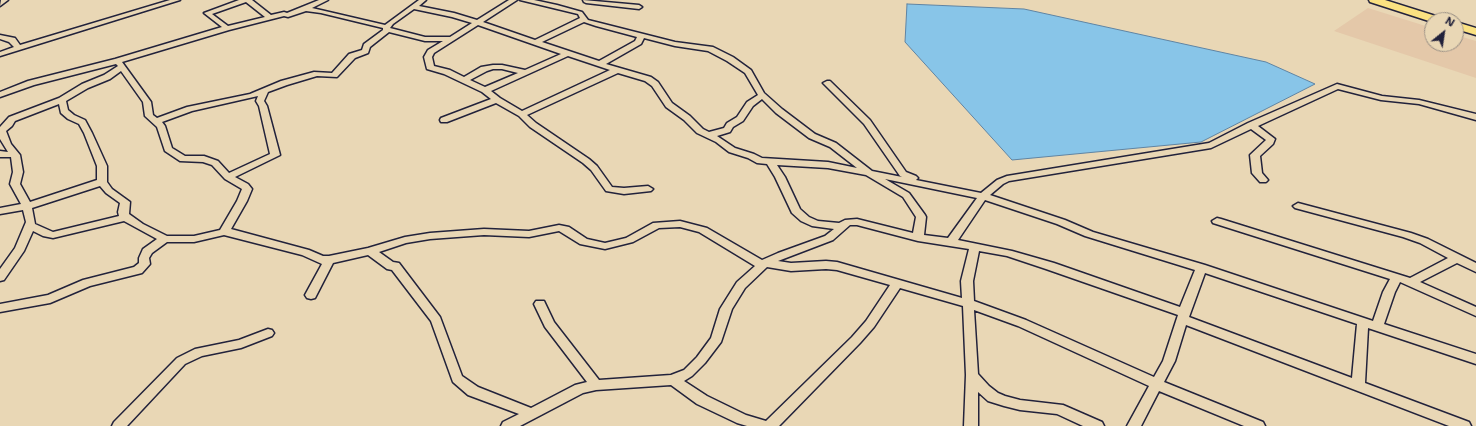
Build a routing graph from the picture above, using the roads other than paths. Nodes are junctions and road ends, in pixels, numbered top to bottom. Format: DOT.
graph roads {
  1 [pos="5,0"];
  2 [pos="177,0"];
  3 [pos="245,0"];
  4 [pos="248,0"];
  5 [pos="325,0"];
  6 [pos="423,0"];
  7 [pos="514,0"];
  8 [pos="523,0"];
  9 [pos="1374,0"];
  10 [pos="587,1"];
  11 [pos="0,4"];
  12 [pos="413,7"];
  13 [pos="639,7"];
  14 [pos="288,15"];
  15 [pos="582,16"];
  16 [pos="1424,16"];
  17 [pos="271,18"];
  18 [pos="478,22"];
  19 [pos="227,28"];
  20 [pos="1464,28"];
  21 [pos="387,29"];
  22 [pos="1476,32"];
  23 [pos="642,35"];
  24 [pos="0,37"];
  25 [pos="454,38"];
  26 [pos="537,42"];
  27 [pos="18,48"];
  28 [pos="0,54"];
  29 [pos="569,54"];
  30 [pos="120,64"];
  31 [pos="600,64"];
  32 [pos="617,70"];
  33 [pos="525,72"];
  34 [pos="464,80"];
  35 [pos="827,83"];
  36 [pos="485,90"];
  37 [pos="264,92"];
  38 [pos="0,95"];
  39 [pos="760,96"];
  40 [pos="62,100"];
  41 [pos="498,100"];
  42 [pos="522,114"];
  43 [pos="1476,117"];
  44 [pos="444,120"];
  45 [pos="155,122"];
  46 [pos="1251,125"];
  47 [pos="3,127"];
  48 [pos="708,135"];
  49 [pos="0,154"];
  50 [pos="15,155"];
  51 [pos="771,163"];
  52 [pos="870,173"];
  53 [pos="228,177"];
  54 [pos="1263,180"];
  55 [pos="102,182"];
  56 [pos="648,189"];
  57 [pos="985,193"];
  58 [pos="28,206"];
  59 [pos="1298,206"];
  60 [pos="0,211"];
  61 [pos="127,217"];
  62 [pos="1217,221"];
  63 [pos="30,225"];
  64 [pos="842,227"];
  65 [pos="224,232"];
  66 [pos="918,238"];
  67 [pos="165,239"];
  68 [pos="951,242"];
  69 [pos="975,246"];
  70 [pos="370,251"];
  71 [pos="1456,258"];
  72 [pos="329,260"];
  73 [pos="763,264"];
  74 [pos="1201,268"];
  75 [pos="1476,268"];
  76 [pos="0,276"];
  77 [pos="1397,277"];
  78 [pos="1411,282"];
  79 [pos="898,284"];
  80 [pos="311,295"];
  81 [pos="540,304"];
  82 [pos="968,304"];
  83 [pos="0,308"];
  84 [pos="1476,312"];
  85 [pos="1183,316"];
  86 [pos="1363,322"];
  87 [pos="1377,327"];
  88 [pos="268,333"];
  89 [pos="1476,360"];
  90 [pos="972,375"];
  91 [pos="673,380"];
  92 [pos="1156,384"];
  93 [pos="596,385"];
  94 [pos="1358,385"];
  95 [pos="532,414"];
  96 [pos="739,422"];
  97 [pos="119,426"];
  98 [pos="508,426"];
  99 [pos="764,426"];
  100 [pos="770,426"];
  101 [pos="971,426"];
  102 [pos="1097,426"];
  103 [pos="1134,426"];
  104 [pos="1258,426"];
  105 [pos="1464,426"];
  1 -- 11 [label="street"];
  2 -- 27 [label="street"];
  3 -- 19 [label="street"];
  4 -- 17 [label="street"];
  5 -- 14 [label="street"];
  6 -- 12 [label="street"];
  7 -- 18 [label="street"];
  8 -- 15 [label="street"];
  9 -- 16 [label="highway"];
  10 -- 13 [label="street"];
  10 -- 15 [label="street"];
  12 -- 18 [label="street"];
  12 -- 21 [label="street"];
  14 -- 17 [label="street"];
  14 -- 21 [label="street"];
  15 -- 23 [label="street"];
  15 -- 26 [label="street"];
  17 -- 19 [label="street"];
  18 -- 25 [label="street"];
  18 -- 26 [label="street"];
  19 -- 30 [label="street"];
  20 -- 22 [label="highway"];
  21 -- 25 [label="street"];
  21 -- 37 [label="street"];
  23 -- 31 [label="street"];
  23 -- 52 [label="street"];
  24 -- 27 [label="street"];
  25 -- 34 [label="street"];
  26 -- 29 [label="street"];
  27 -- 28 [label="street"];
  29 -- 31 [label="street"];
  29 -- 33 [label="street"];
  30 -- 38 [label="street"];
  30 -- 40 [label="street"];
  30 -- 45 [label="street"];
  31 -- 32 [label="street"];
  32 -- 42 [label="street"];
  32 -- 48 [label="street"];
  33 -- 34 [label="street"];
  33 -- 36 [label="street"];
  34 -- 36 [label="street"];
  35 -- 57 [label="street"];
  36 -- 41 [label="street"];
  37 -- 45 [label="street"];
  37 -- 53 [label="street"];
  39 -- 48 [label="street"];
  40 -- 47 [label="street"];
  40 -- 55 [label="street"];
  41 -- 42 [label="street"];
  41 -- 44 [label="street"];
  42 -- 56 [label="street"];
  43 -- 46 [label="street"];
  45 -- 53 [label="street"];
  46 -- 54 [label="street"];
  46 -- 57 [label="street"];
  47 -- 50 [label="street"];
  48 -- 51 [label="street"];
  49 -- 50 [label="street"];
  50 -- 58 [label="street"];
  51 -- 52 [label="street"];
  51 -- 64 [label="street"];
  52 -- 57 [label="street"];
  52 -- 66 [label="street"];
  53 -- 65 [label="street"];
  55 -- 58 [label="street"];
  55 -- 61 [label="street"];
  57 -- 68 [label="street"];
  57 -- 74 [label="street"];
  58 -- 60 [label="street"];
  58 -- 63 [label="street"];
  59 -- 71 [label="street"];
  61 -- 63 [label="street"];
  61 -- 67 [label="street"];
  62 -- 77 [label="street"];
  63 -- 76 [label="street"];
  64 -- 66 [label="street"];
  64 -- 73 [label="street"];
  65 -- 67 [label="street"];
  65 -- 72 [label="street"];
  66 -- 68 [label="street"];
  67 -- 83 [label="street"];
  68 -- 69 [label="street"];
  69 -- 82 [label="street"];
  69 -- 85 [label="street"];
  70 -- 72 [label="street"];
  70 -- 73 [label="street"];
  70 -- 95 [label="street"];
  71 -- 75 [label="street"];
  71 -- 78 [label="street"];
  72 -- 80 [label="street"];
  73 -- 79 [label="street"];
  73 -- 91 [label="street"];
  74 -- 85 [label="street"];
  74 -- 86 [label="street"];
  77 -- 78 [label="street"];
  77 -- 87 [label="street"];
  78 -- 84 [label="street"];
  79 -- 82 [label="street"];
  79 -- 100 [label="street"];
  81 -- 93 [label="street"];
  82 -- 90 [label="street"];
  82 -- 92 [label="street"];
  85 -- 92 [label="street"];
  85 -- 94 [label="street"];
  86 -- 87 [label="street"];
  86 -- 94 [label="street"];
  87 -- 89 [label="street"];
  88 -- 97 [label="street"];
  90 -- 101 [label="street"];
  90 -- 102 [label="street"];
  91 -- 93 [label="street"];
  91 -- 96 [label="street"];
  92 -- 103 [label="street"];
  92 -- 104 [label="street"];
  93 -- 95 [label="street"];
  94 -- 105 [label="street"];
  95 -- 98 [label="street"];
  96 -- 99 [label="street"];
}
